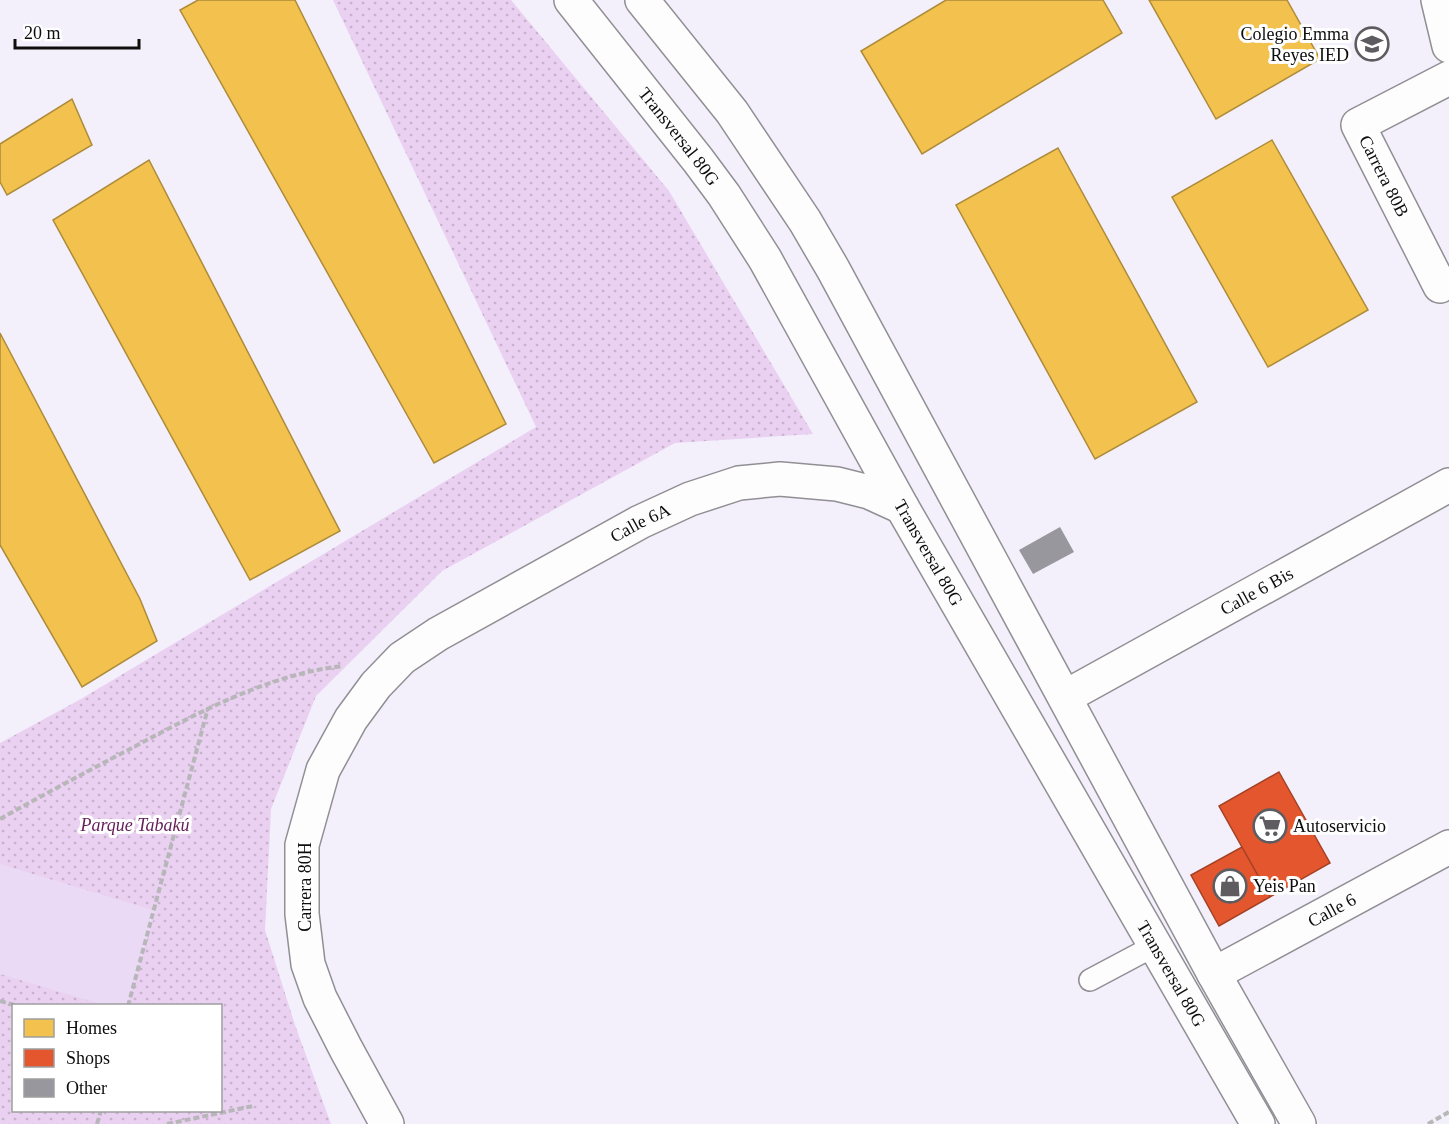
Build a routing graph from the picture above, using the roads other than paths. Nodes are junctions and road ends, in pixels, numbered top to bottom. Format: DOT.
graph roads {
  1 [pos="571,0"];
  2 [pos="642,0"];
  3 [pos="1438,0"];
  4 [pos="1449,46"];
  5 [pos="1449,78"];
  6 [pos="1440,286"];
  7 [pos="1449,485"];
  8 [pos="902,507"];
  9 [pos="402,658"];
  10 [pos="1065,698"];
  11 [pos="1449,847"];
  12 [pos="1154,946"];
  13 [pos="1214,974"];
  14 [pos="1090,980"];
  15 [pos="387,1124"];
  16 [pos="1258,1124"];
  17 [pos="1299,1124"];
  1 -- 8 [label="street, Transversal 80G"];
  2 -- 10 [label="street"];
  3 -- 4 [label="street"];
  5 -- 6 [label="street, Carrera 80B"];
  7 -- 10 [label="street, Calle 6 Bis"];
  8 -- 9 [label="street, Calle 6A"];
  8 -- 12 [label="street, Transversal 80G"];
  9 -- 15 [label="street, Carrera 80H"];
  10 -- 13 [label="street"];
  11 -- 13 [label="street, Calle 6"];
  12 -- 14 [label="lane"];
  12 -- 16 [label="street, Transversal 80G"];
  13 -- 17 [label="street"];
}
